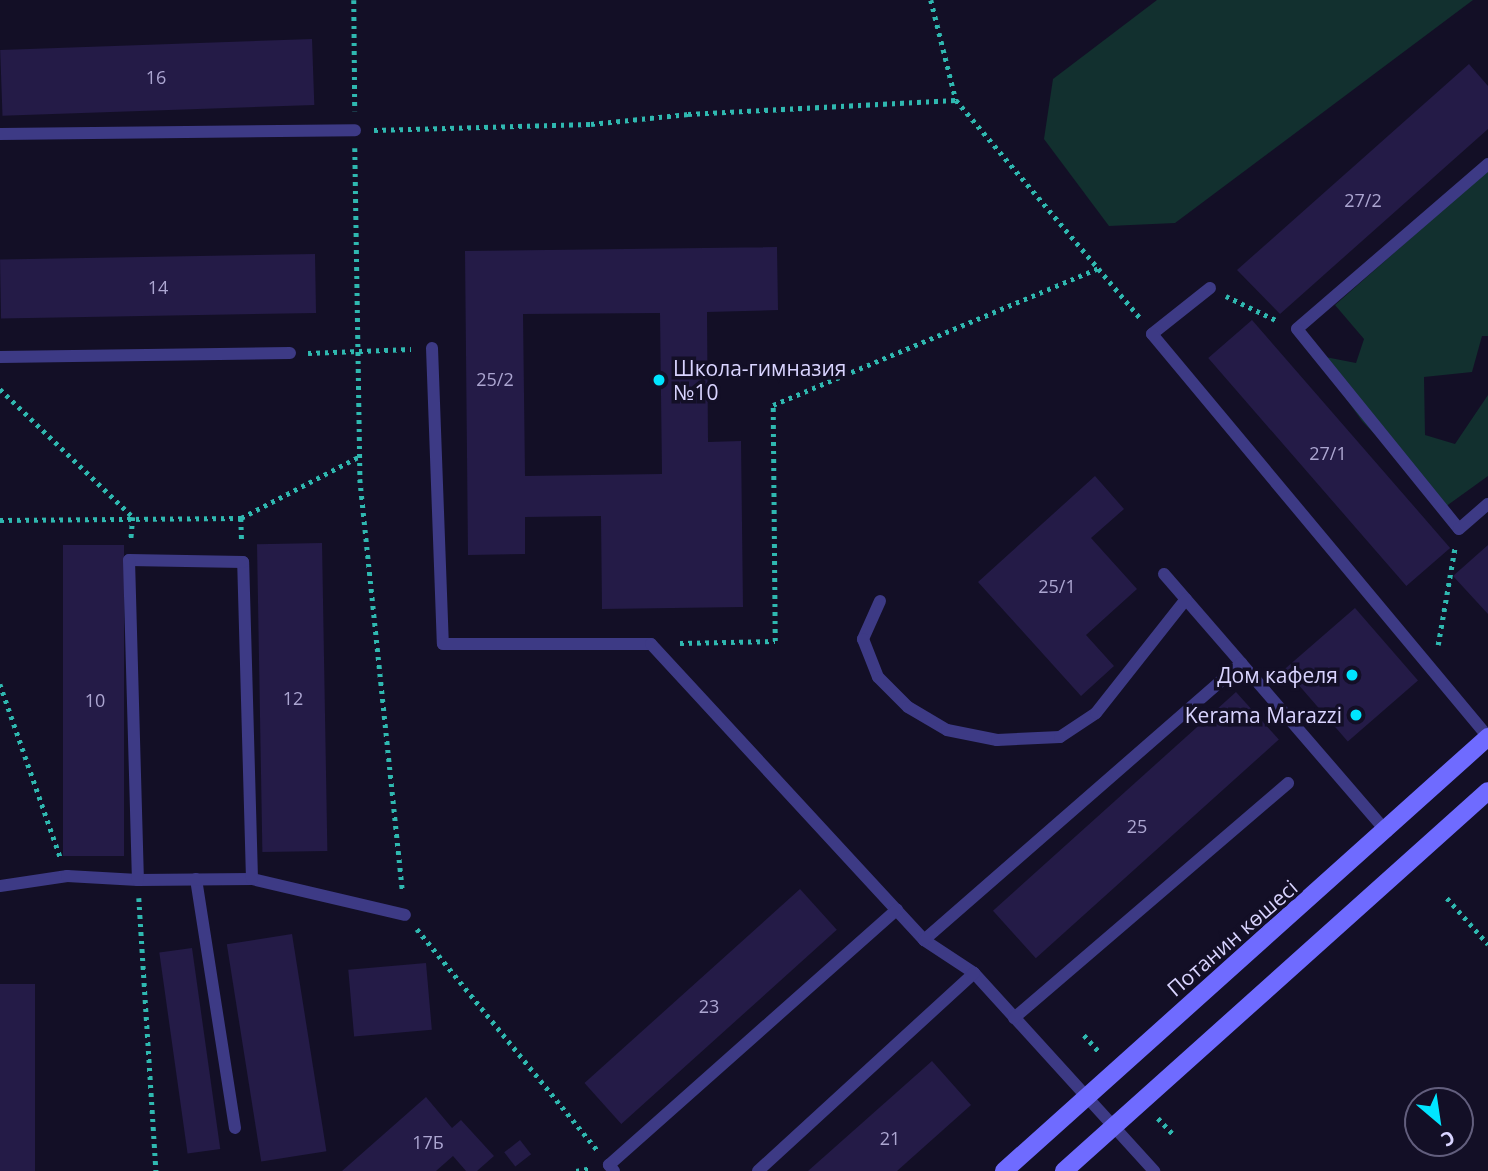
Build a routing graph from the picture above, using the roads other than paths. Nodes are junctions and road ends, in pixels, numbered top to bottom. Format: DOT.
graph roads {
  1 [pos="355,130"];
  2 [pos="0,134"];
  3 [pos="1488,164"];
  4 [pos="1210,288"];
  5 [pos="432,348"];
  6 [pos="289,353"];
  7 [pos="0,357"];
  8 [pos="1488,504"];
  9 [pos="1164,574"];
  10 [pos="1186,599"];
  11 [pos="880,601"];
  12 [pos="1241,663"];
  13 [pos="1488,737"];
  14 [pos="1289,783"];
  15 [pos="1488,791"];
  16 [pos="1387,832"];
  17 [pos="195,879"];
  18 [pos="252,879"];
  19 [pos="138,880"];
  20 [pos="0,886"];
  21 [pos="897,909"];
  22 [pos="405,915"];
  23 [pos="924,940"];
  24 [pos="974,973"];
  25 [pos="1014,1018"];
  26 [pos="1085,1097"];
  27 [pos="235,1128"];
  28 [pos="1113,1128"];
  29 [pos="612,1168"];
  30 [pos="758,1171"];
  31 [pos="1004,1171"];
  32 [pos="1064,1171"];
  33 [pos="1154,1171"];
  1 -- 2 [label="lane"];
  3 -- 8 [label="lane"];
  4 -- 13 [label="lane"];
  5 -- 21 [label="lane"];
  6 -- 7 [label="lane"];
  9 -- 10 [label="lane"];
  10 -- 11 [label="lane"];
  10 -- 12 [label="lane"];
  12 -- 16 [label="lane"];
  12 -- 23 [label="lane"];
  13 -- 16 [label="main road, Потанин көшесі"];
  14 -- 25 [label="lane"];
  15 -- 28 [label="main road"];
  16 -- 26 [label="main road, Потанин көшесі"];
  17 -- 18 [label="lane"];
  17 -- 19 [label="lane"];
  17 -- 27 [label="lane"];
  18 -- 19 [label="lane"];
  18 -- 22 [label="lane"];
  19 -- 20 [label="lane"];
  21 -- 23 [label="lane"];
  21 -- 29 [label="lane"];
  23 -- 24 [label="lane"];
  24 -- 25 [label="lane"];
  24 -- 30 [label="lane"];
  25 -- 26 [label="lane"];
  26 -- 28 [label="lane"];
  26 -- 31 [label="main road, Потанин көшесі"];
  28 -- 32 [label="main road"];
  28 -- 33 [label="lane"];
}
